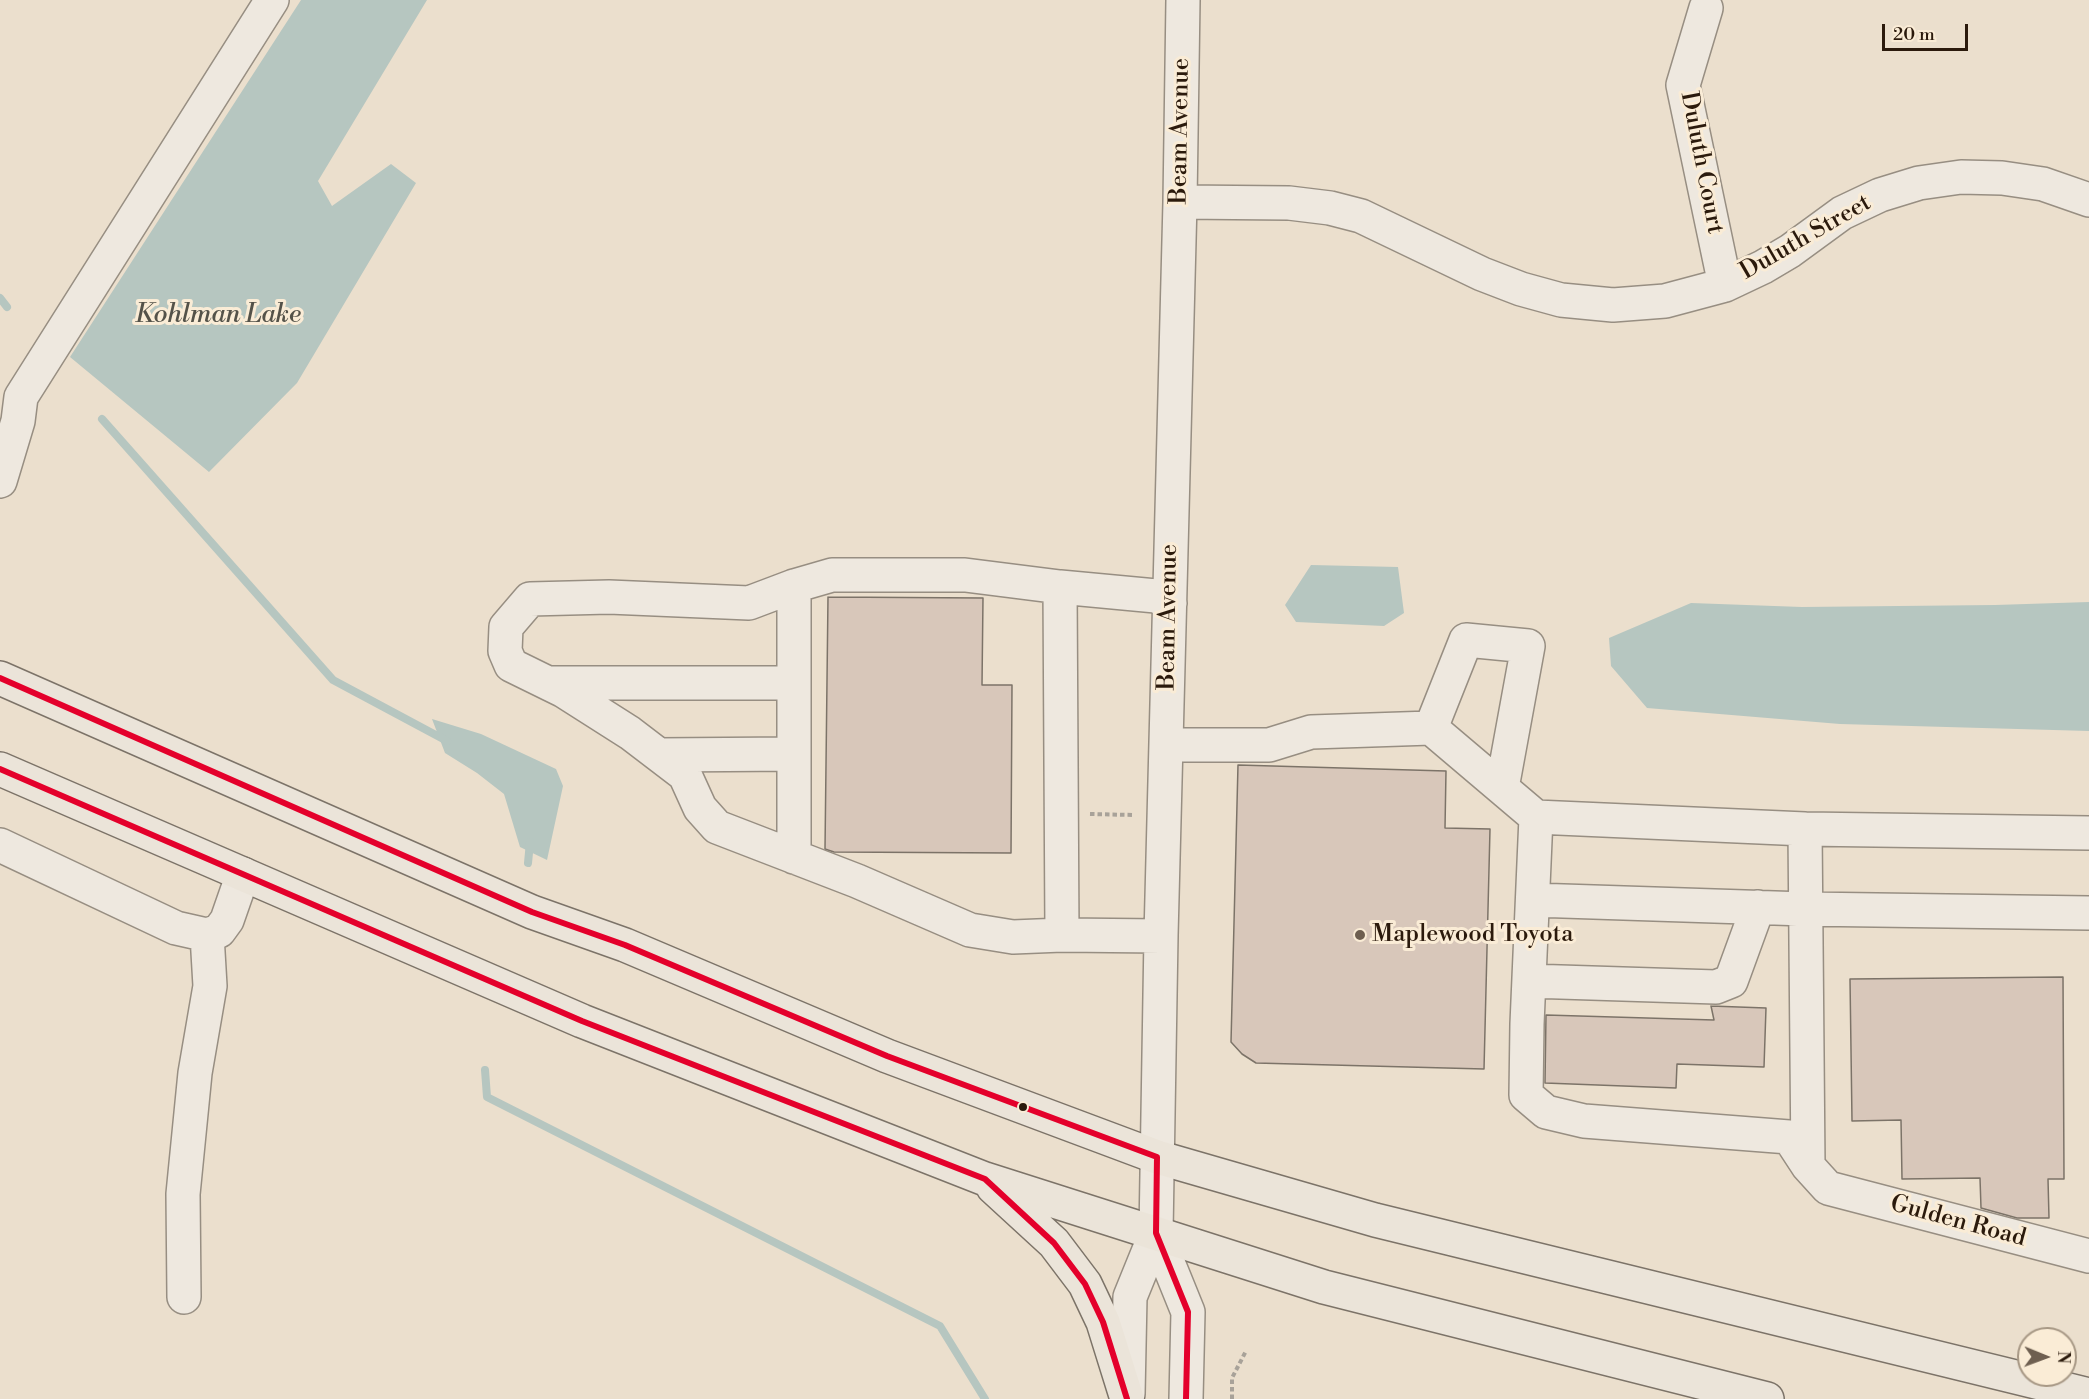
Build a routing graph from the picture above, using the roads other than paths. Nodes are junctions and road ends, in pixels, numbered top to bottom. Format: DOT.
graph roads {
  1 [pos="272,0"];
  2 [pos="1183,0"];
  3 [pos="1706,8"];
  4 [pos="2089,200"];
  5 [pos="1180,202"];
  6 [pos="1725,285"];
  7 [pos="0,481"];
  8 [pos="794,586"];
  9 [pos="1060,587"];
  10 [pos="1170,603"];
  11 [pos="0,678"];
  12 [pos="794,682"];
  13 [pos="547,683"];
  14 [pos="1431,728"];
  15 [pos="1166,745"];
  16 [pos="794,754"];
  17 [pos="659,755"];
  18 [pos="0,770"];
  19 [pos="1502,788"];
  20 [pos="1536,818"];
  21 [pos="1805,829"];
  22 [pos="2089,832"];
  23 [pos="2,852"];
  24 [pos="794,857"];
  25 [pos="243,874"];
  26 [pos="1533,900"];
  27 [pos="1758,907"];
  28 [pos="1805,909"];
  29 [pos="2089,913"];
  30 [pos="1062,935"];
  31 [pos="207,936"];
  32 [pos="1161,936"];
  33 [pos="1529,981"];
  34 [pos="1157,1157"];
  35 [pos="1818,1177"];
  36 [pos="985,1179"];
  37 [pos="1156,1233"];
  38 [pos="2089,1256"];
  39 [pos="184,1297"];
  40 [pos="2089,1395"];
  41 [pos="1127,1399"];
  42 [pos="1185,1399"];
  43 [pos="1767,1399"];
  1 -- 7 [label="street"];
  2 -- 5 [label="street, Beam Avenue"];
  3 -- 6 [label="street, Duluth Court"];
  4 -- 6 [label="street, Duluth Street"];
  5 -- 6 [label="street, Duluth Street"];
  5 -- 10 [label="street, Beam Avenue"];
  8 -- 9 [label="street"];
  8 -- 12 [label="street"];
  8 -- 13 [label="street"];
  9 -- 10 [label="street"];
  9 -- 30 [label="street"];
  10 -- 15 [label="street, Beam Avenue"];
  11 -- 34 [label="main road"];
  12 -- 13 [label="street"];
  12 -- 16 [label="street"];
  13 -- 17 [label="street"];
  14 -- 15 [label="street"];
  14 -- 19 [label="street"];
  14 -- 19 [label="street"];
  15 -- 32 [label="street, Beam Avenue"];
  16 -- 17 [label="street"];
  16 -- 24 [label="street"];
  17 -- 24 [label="street"];
  18 -- 25 [label="main road"];
  19 -- 20 [label="street"];
  20 -- 21 [label="street"];
  20 -- 26 [label="street"];
  21 -- 22 [label="street"];
  21 -- 28 [label="street"];
  23 -- 31 [label="street"];
  24 -- 30 [label="street"];
  25 -- 31 [label="street"];
  25 -- 36 [label="main road"];
  26 -- 27 [label="street"];
  26 -- 33 [label="street"];
  27 -- 28 [label="street"];
  27 -- 33 [label="street"];
  28 -- 29 [label="street"];
  28 -- 35 [label="street"];
  30 -- 32 [label="street"];
  31 -- 39 [label="street"];
  32 -- 34 [label="street, Beam Avenue"];
  33 -- 35 [label="street"];
  34 -- 37 [label="street, Beam Avenue"];
  34 -- 40 [label="main road"];
  35 -- 38 [label="street, Gulden Road"];
  36 -- 37 [label="main road"];
  36 -- 41 [label="main road"];
  37 -- 41 [label="street, Beam Avenue"];
  37 -- 42 [label="street, Beam Avenue"];
  37 -- 43 [label="main road"];
}
